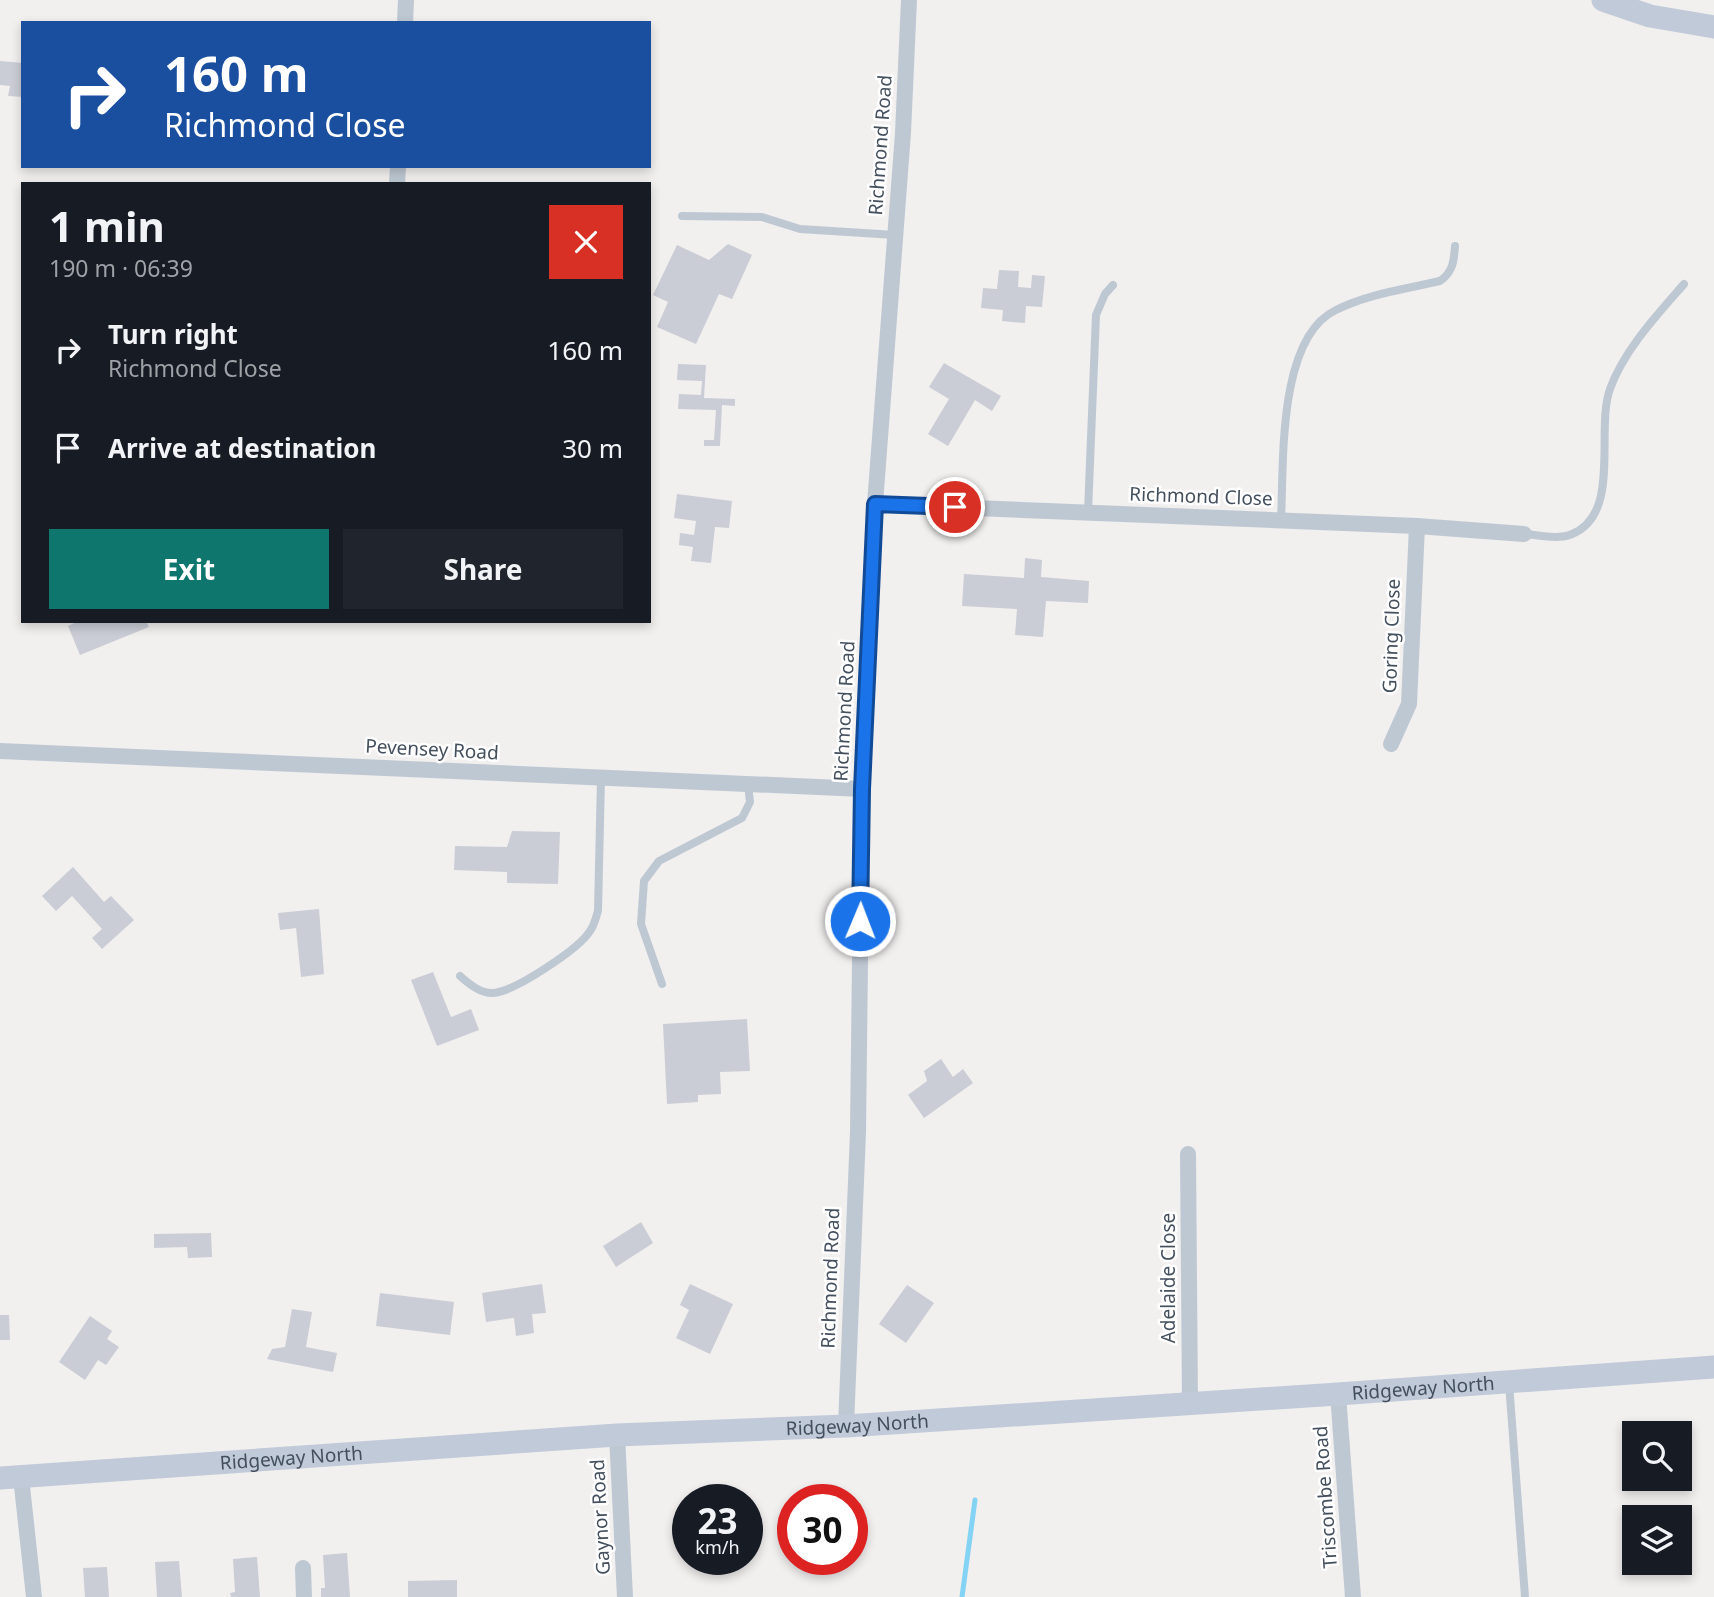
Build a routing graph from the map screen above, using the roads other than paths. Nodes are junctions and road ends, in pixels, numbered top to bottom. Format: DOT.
graph roads {
  1 [pos="406,0"];
  2 [pos="909,0"];
  3 [pos="1603,0"];
  4 [pos="405,21"];
  5 [pos="1714,27"];
  6 [pos="682,216"];
  7 [pos="895,235"];
  8 [pos="1455,246"];
  9 [pos="1684,284"];
  10 [pos="1113,285"];
  11 [pos="875,504"];
  12 [pos="1088,512"];
  13 [pos="1281,520"];
  14 [pos="1417,526"];
  15 [pos="1524,534"];
  16 [pos="1391,744"];
  17 [pos="0,751"];
  18 [pos="601,778"];
  19 [pos="748,785"];
  20 [pos="862,789"];
  21 [pos="460,976"];
  22 [pos="662,984"];
  23 [pos="1188,1154"];
  24 [pos="1714,1367"];
  25 [pos="1509,1380"];
  26 [pos="1338,1394"];
  27 [pos="1190,1402"];
  28 [pos="846,1426"];
  29 [pos="617,1435"];
  30 [pos="11,1477"];
  31 [pos="303,1568"];
  32 [pos="34,1597"];
  33 [pos="304,1597"];
  34 [pos="625,1597"];
  35 [pos="1353,1597"];
  36 [pos="1525,1597"];
  1 -- 4 [label="street"];
  2 -- 7 [label="street, Richmond Road"];
  3 -- 5 [label="street"];
  6 -- 7 [label="lane"];
  7 -- 11 [label="street, Richmond Road"];
  8 -- 13 [label="lane"];
  9 -- 15 [label="lane"];
  10 -- 12 [label="lane"];
  11 -- 12 [label="street, Richmond Close"];
  11 -- 20 [label="street, Richmond Road"];
  12 -- 13 [label="street, Richmond Close"];
  13 -- 14 [label="street, Richmond Close"];
  14 -- 15 [label="street, Richmond Close"];
  14 -- 16 [label="street, Goring Close"];
  17 -- 18 [label="street, Pevensey Road"];
  18 -- 19 [label="street, Pevensey Road"];
  18 -- 21 [label="lane"];
  19 -- 20 [label="street, Pevensey Road"];
  19 -- 22 [label="lane"];
  20 -- 28 [label="street, Richmond Road"];
  23 -- 27 [label="street, Adelaide Close"];
  24 -- 25 [label="street, Ridgeway North"];
  25 -- 26 [label="street, Ridgeway North"];
  25 -- 36 [label="lane"];
  26 -- 27 [label="street, Ridgeway North"];
  26 -- 35 [label="street, Triscombe Road"];
  27 -- 28 [label="street, Ridgeway North"];
  28 -- 29 [label="street, Ridgeway North"];
  29 -- 30 [label="street, Ridgeway North"];
  29 -- 34 [label="street, Gaynor Road"];
  30 -- 32 [label="street"];
  31 -- 33 [label="street"];
}
